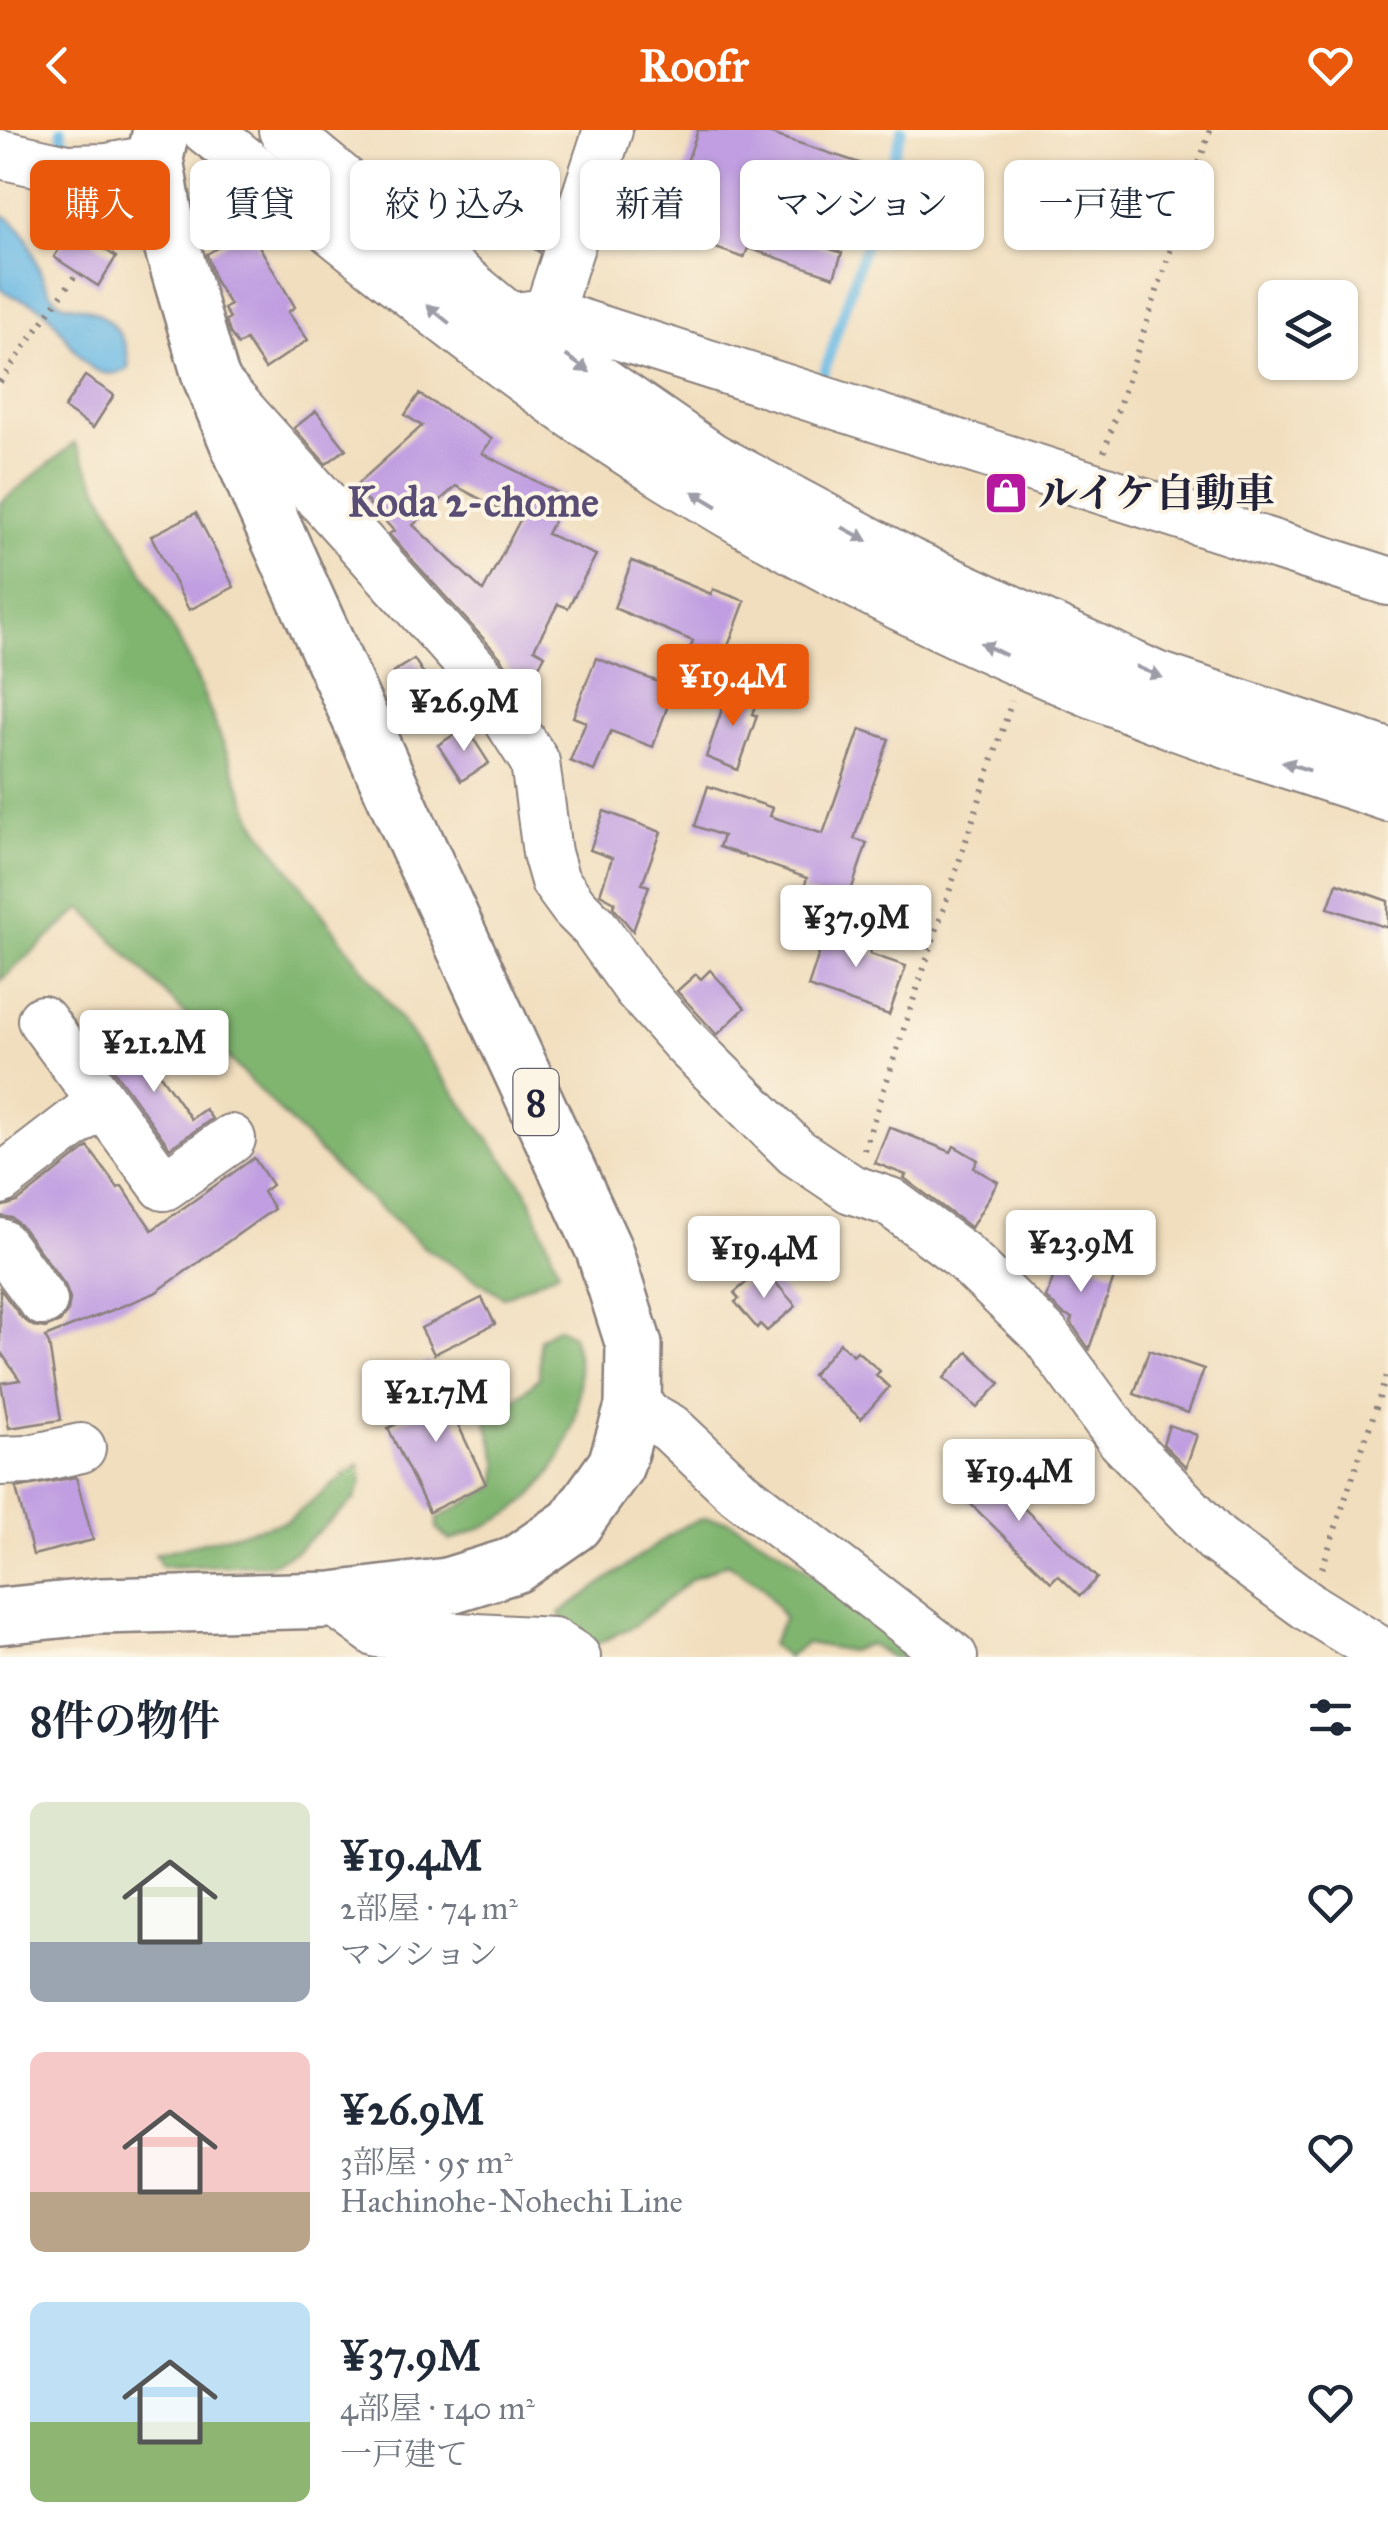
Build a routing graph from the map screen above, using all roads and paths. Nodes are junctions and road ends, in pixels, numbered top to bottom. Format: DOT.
graph roads {
  1 [pos="206,130"];
  2 [pos="282,130"];
  3 [pos="608,130"];
  4 [pos="1210,130"];
  5 [pos="0,154"];
  6 [pos="30,161"];
  7 [pos="170,239"];
  8 [pos="77,273"];
  9 [pos="528,315"];
  10 [pos="210,375"];
  11 [pos="0,382"];
  12 [pos="1092,488"];
  13 [pos="1388,581"];
  14 [pos="1024,664"];
  15 [pos="1388,752"];
  16 [pos="1388,797"];
  17 [pos="42,1020"];
  18 [pos="100,1103"];
  19 [pos="232,1139"];
  20 [pos="0,1180"];
  21 [pos="851,1189"];
  22 [pos="0,1242"];
  23 [pos="44,1301"];
  24 [pos="1388,1372"];
  25 [pos="634,1407"];
  26 [pos="80,1448"];
  27 [pos="0,1461"];
  28 [pos="332,1600"];
  29 [pos="1308,1607"];
  30 [pos="0,1616"];
  31 [pos="1388,1656"];
  32 [pos="576,1657"];
  33 [pos="953,1657"];
  14 -- 1 [label="street, one-way"];
  2 -- 9 [label="street"];
  3 -- 9 [label="street"];
  4 -- 12 [label="path"];
  5 -- 6 [label="street"];
  7 -- 10 [label="main road, 8"];
  8 -- 11 [label="path"];
  9 -- 12 [label="street"];
  9 -- 15 [label="street, one-way"];
  10 -- 21 [label="street"];
  10 -- 25 [label="main road, 8"];
  12 -- 13 [label="street"];
  16 -- 14 [label="street, one-way"];
  14 -- 21 [label="path"];
  17 -- 18 [label="street"];
  18 -- 19 [label="street"];
  18 -- 20 [label="street"];
  21 -- 29 [label="street"];
  22 -- 23 [label="street"];
  24 -- 29 [label="path"];
  25 -- 28 [label="main road, 8"];
  25 -- 33 [label="street"];
  26 -- 27 [label="street"];
  28 -- 30 [label="main road, 8"];
  28 -- 32 [label="street"];
  29 -- 31 [label="street"];
}
